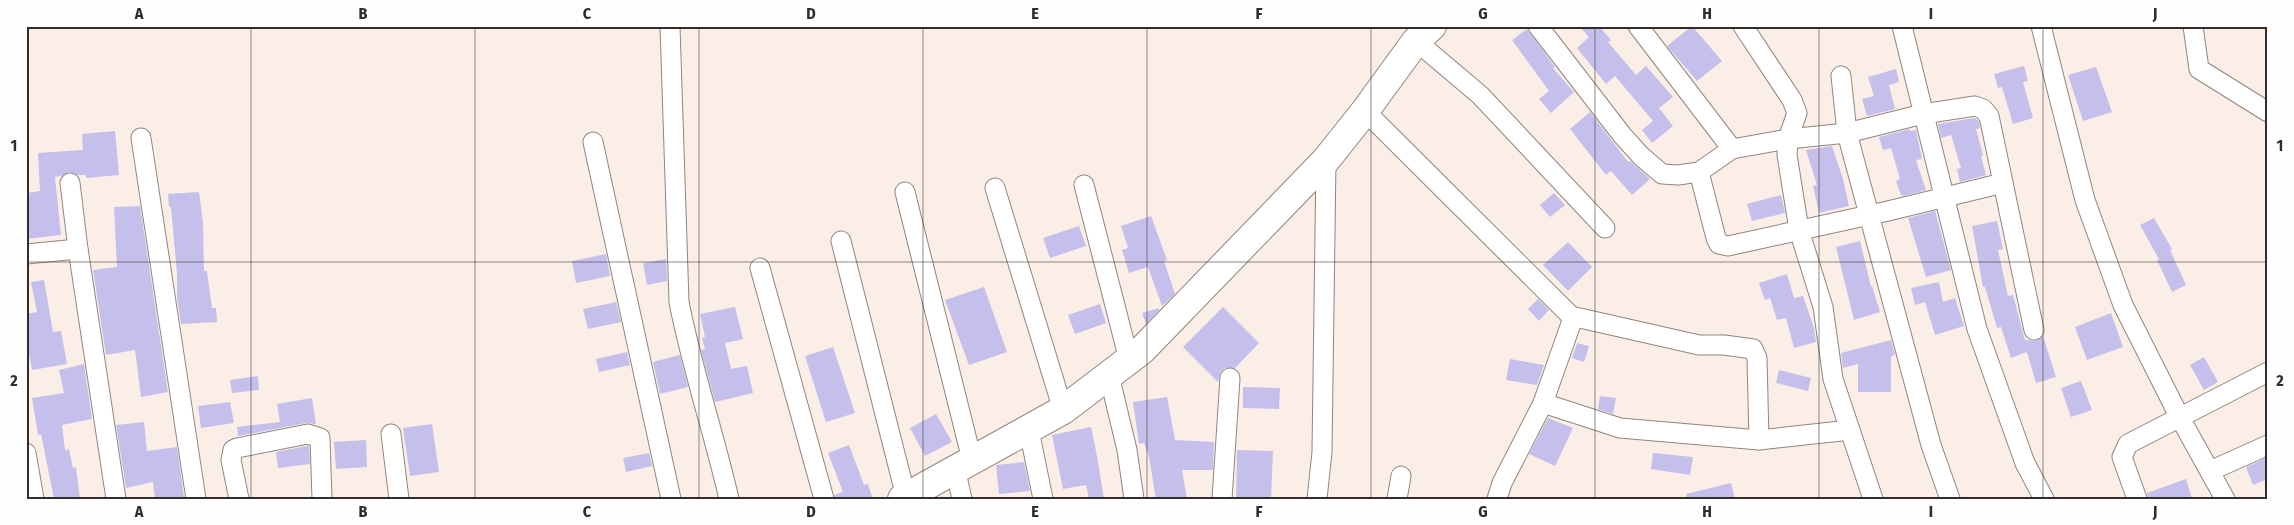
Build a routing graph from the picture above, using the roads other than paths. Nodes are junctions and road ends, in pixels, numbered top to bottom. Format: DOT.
graph roads {
  1 [pos="670,26"];
  2 [pos="1538,26"];
  3 [pos="1638,26"];
  4 [pos="1743,26"];
  5 [pos="1902,26"];
  6 [pos="2041,26"];
  7 [pos="2193,26"];
  8 [pos="1424,34"];
  9 [pos="1841,76"];
  10 [pos="1365,111"];
  11 [pos="2268,112"];
  12 [pos="1923,114"];
  13 [pos="1847,133"];
  14 [pos="141,138"];
  15 [pos="1788,139"];
  16 [pos="593,142"];
  17 [pos="1732,149"];
  18 [pos="1326,160"];
  19 [pos="1699,172"];
  20 [pos="70,183"];
  21 [pos="2003,183"];
  22 [pos="1084,184"];
  23 [pos="995,188"];
  24 [pos="905,192"];
  25 [pos="1944,197"];
  26 [pos="1869,214"];
  27 [pos="1605,228"];
  28 [pos="1799,230"];
  29 [pos="840,241"];
  30 [pos="78,249"];
  31 [pos="26,254"];
  32 [pos="760,268"];
  33 [pos="1574,318"];
  34 [pos="2034,330"];
  35 [pos="1119,368"];
  36 [pos="2268,372"];
  37 [pos="1230,378"];
  38 [pos="1543,403"];
  39 [pos="1063,410"];
  40 [pos="2179,416"];
  41 [pos="1029,430"];
  42 [pos="1850,430"];
  43 [pos="391,434"];
  44 [pos="1759,440"];
  45 [pos="2268,445"];
  46 [pos="26,453"];
  47 [pos="963,464"];
  48 [pos="2210,471"];
  49 [pos="1401,476"];
  50 [pos="904,498"];
  51 [pos="34,499"];
  52 [pos="116,499"];
  53 [pos="196,499"];
  54 [pos="238,499"];
  55 [pos="322,499"];
  56 [pos="399,499"];
  57 [pos="672,499"];
  58 [pos="728,499"];
  59 [pos="824,499"];
  60 [pos="962,499"];
  61 [pos="1043,499"];
  62 [pos="1134,499"];
  63 [pos="1222,499"];
  64 [pos="1317,499"];
  65 [pos="1397,499"];
  66 [pos="1496,499"];
  67 [pos="1873,499"];
  68 [pos="1950,499"];
  69 [pos="2044,499"];
  70 [pos="2137,499"];
  71 [pos="2225,499"];
  1 -- 58 [label="street"];
  2 -- 19 [label="street"];
  3 -- 17 [label="street"];
  4 -- 15 [label="street"];
  5 -- 12 [label="street"];
  6 -- 40 [label="street"];
  7 -- 11 [label="street"];
  8 -- 10 [label="street"];
  8 -- 27 [label="street"];
  9 -- 13 [label="street"];
  10 -- 18 [label="street"];
  10 -- 33 [label="street"];
  12 -- 13 [label="street"];
  12 -- 21 [label="street"];
  12 -- 25 [label="street"];
  13 -- 15 [label="street"];
  13 -- 26 [label="street"];
  14 -- 53 [label="street"];
  15 -- 17 [label="street"];
  15 -- 28 [label="street"];
  16 -- 57 [label="street"];
  17 -- 19 [label="street"];
  18 -- 35 [label="street"];
  18 -- 64 [label="street"];
  19 -- 28 [label="street"];
  20 -- 30 [label="street"];
  21 -- 25 [label="street"];
  21 -- 34 [label="street"];
  22 -- 35 [label="street"];
  23 -- 39 [label="street"];
  24 -- 47 [label="street"];
  25 -- 26 [label="street"];
  25 -- 69 [label="street"];
  26 -- 28 [label="street"];
  26 -- 68 [label="street"];
  28 -- 42 [label="street"];
  29 -- 50 [label="street"];
  30 -- 31 [label="street"];
  30 -- 52 [label="street"];
  32 -- 59 [label="street"];
  33 -- 38 [label="street"];
  33 -- 44 [label="street"];
  35 -- 39 [label="street"];
  35 -- 62 [label="street"];
  36 -- 40 [label="street"];
  37 -- 63 [label="street"];
  38 -- 44 [label="street"];
  38 -- 66 [label="street"];
  39 -- 41 [label="street"];
  40 -- 48 [label="street"];
  40 -- 70 [label="street"];
  41 -- 47 [label="street"];
  41 -- 61 [label="street"];
  42 -- 44 [label="street"];
  42 -- 67 [label="street"];
  43 -- 56 [label="street"];
  45 -- 48 [label="street"];
  46 -- 51 [label="street"];
  47 -- 50 [label="street"];
  47 -- 60 [label="street"];
  48 -- 71 [label="street"];
  49 -- 65 [label="street"];
  54 -- 55 [label="street"];
}
